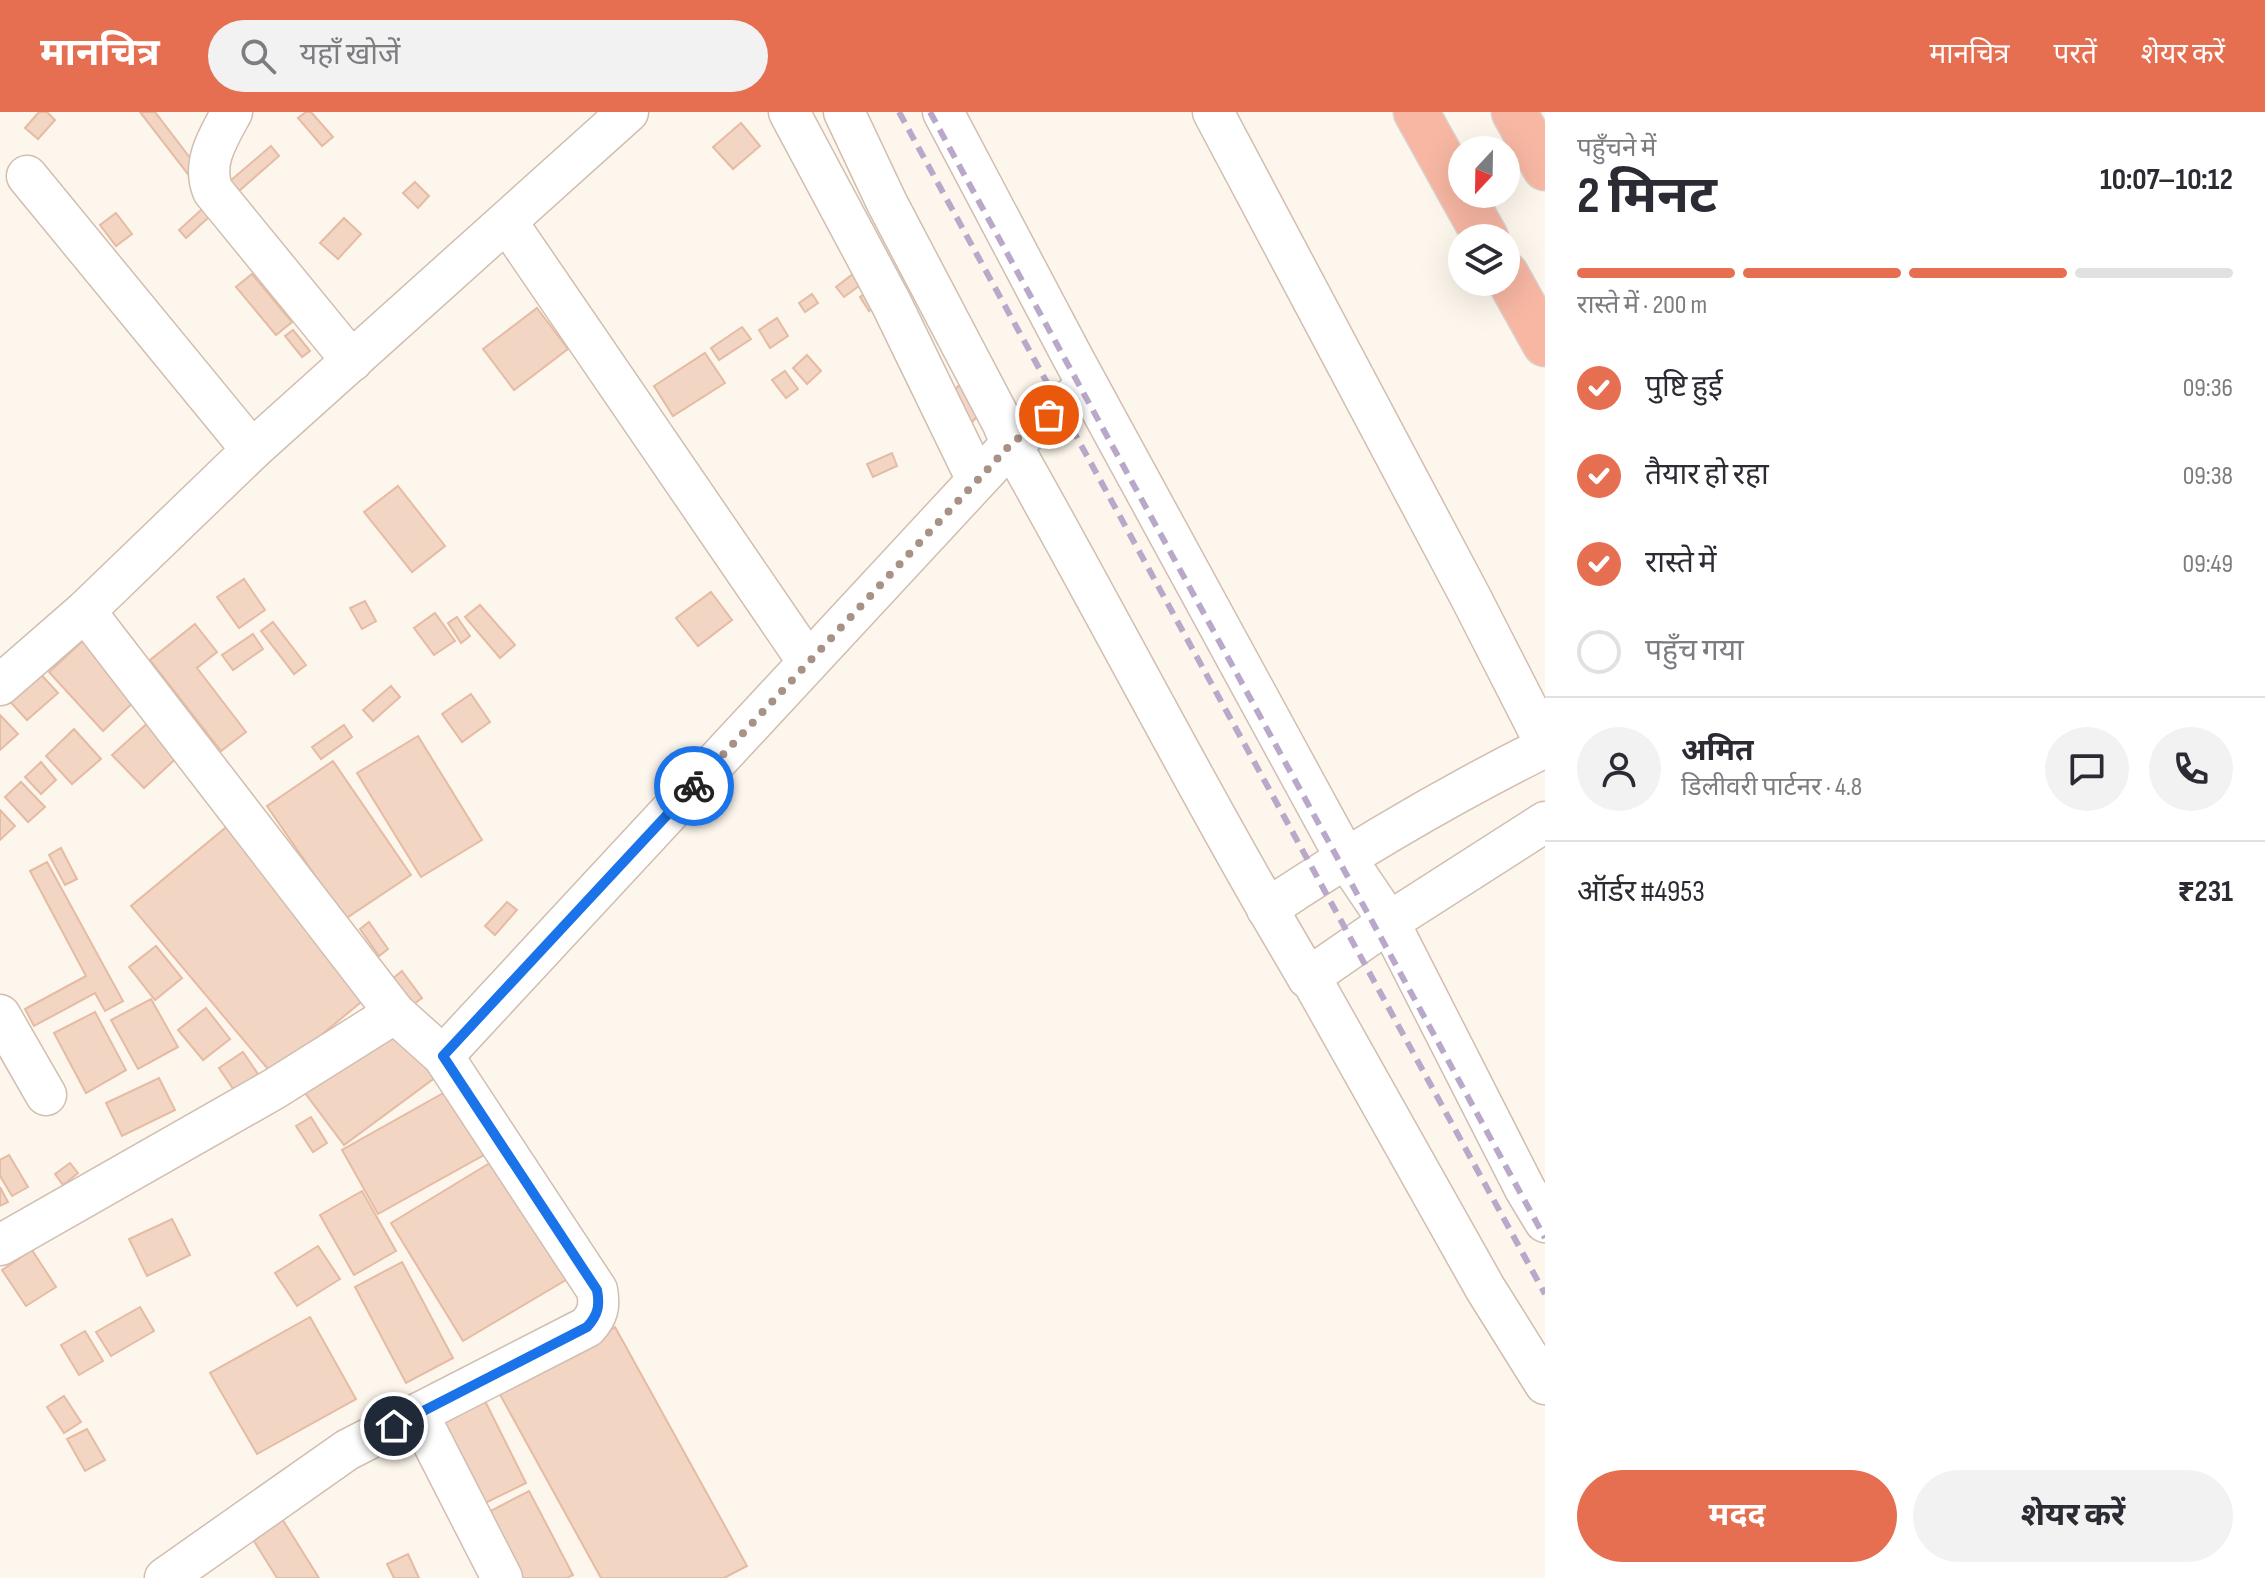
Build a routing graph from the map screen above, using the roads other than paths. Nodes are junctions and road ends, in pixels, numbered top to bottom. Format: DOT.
graph roads {
  1 [pos="232,112"];
  2 [pos="628,112"];
  3 [pos="789,112"];
  4 [pos="844,112"];
  5 [pos="943,112"];
  6 [pos="1213,112"];
  7 [pos="1416,112"];
  8 [pos="1514,112"];
  9 [pos="1545,168"];
  10 [pos="27,176"];
  11 [pos="507,222"];
  12 [pos="1478,224"];
  13 [pos="1518,296"];
  14 [pos="1545,344"];
  15 [pos="352,361"];
  16 [pos="1088,386"];
  17 [pos="1011,444"];
  18 [pos="252,450"];
  19 [pos="977,480"];
  20 [pos="85,611"];
  21 [pos="808,662"];
  22 [pos="0,685"];
  23 [pos="1545,745"];
  24 [pos="1545,822"];
  25 [pos="1345,857"];
  26 [pos="1267,909"];
  27 [pos="1389,922"];
  28 [pos="1308,978"];
  29 [pos="395,1013"];
  30 [pos="0,1015"];
  31 [pos="443,1056"];
  32 [pos="46,1095"];
  33 [pos="1545,1222"];
  34 [pos="0,1245"];
  35 [pos="1545,1384"];
  36 [pos="418,1414"];
  37 [pos="216,1564"];
  38 [pos="165,1578"];
  39 [pos="502,1578"];
  1 -- 15 [label="street"];
  2 -- 11 [label="street"];
  3 -- 19 [label="street"];
  4 -- 17 [label="street"];
  5 -- 16 [label="street"];
  6 -- 23 [label="street"];
  7 -- 12 [label="highway"];
  8 -- 9 [label="highway"];
  10 -- 18 [label="street"];
  11 -- 15 [label="street"];
  11 -- 21 [label="street"];
  13 -- 14 [label="highway"];
  15 -- 18 [label="street"];
  16 -- 17 [label="street"];
  16 -- 25 [label="street"];
  17 -- 19 [label="street"];
  17 -- 26 [label="street"];
  18 -- 20 [label="street"];
  19 -- 21 [label="street"];
  20 -- 22 [label="street"];
  20 -- 29 [label="street"];
  21 -- 31 [label="street"];
  23 -- 25 [label="street"];
  24 -- 27 [label="street"];
  25 -- 26 [label="street"];
  25 -- 27 [label="street"];
  26 -- 28 [label="street"];
  27 -- 28 [label="street"];
  27 -- 33 [label="street"];
  28 -- 35 [label="street"];
  29 -- 31 [label="street"];
  29 -- 34 [label="street"];
  30 -- 32 [label="street"];
  31 -- 36 [label="street"];
  36 -- 37 [label="street"];
  36 -- 39 [label="street"];
  37 -- 38 [label="street"];
}
